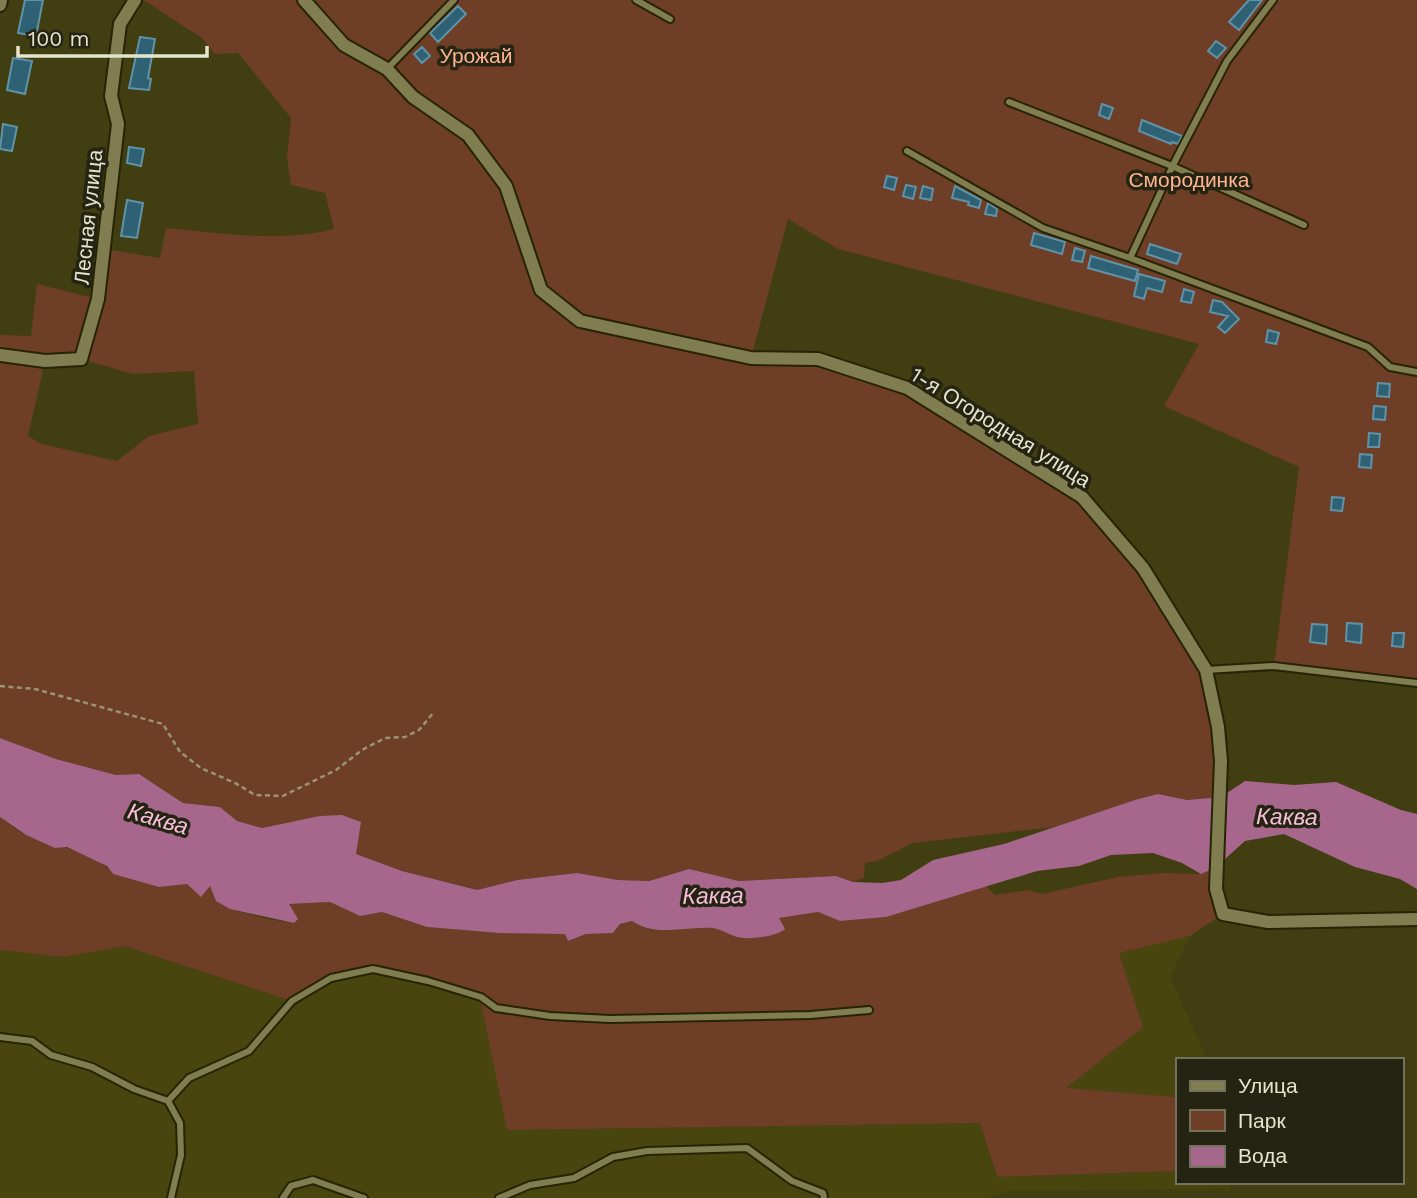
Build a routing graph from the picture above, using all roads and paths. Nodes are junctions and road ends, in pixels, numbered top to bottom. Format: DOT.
graph roads {
  1 [pos="135,0"];
  2 [pos="304,0"];
  3 [pos="454,0"];
  4 [pos="635,0"];
  5 [pos="1273,0"];
  6 [pos="670,19"];
  7 [pos="387,69"];
  8 [pos="1009,102"];
  9 [pos="907,151"];
  10 [pos="1172,166"];
  11 [pos="1304,225"];
  12 [pos="1130,258"];
  13 [pos="0,355"];
  14 [pos="1417,372"];
  15 [pos="1206,670"];
  16 [pos="1417,683"];
  17 [pos="0,686"];
  18 [pos="434,712"];
  19 [pos="1417,919"];
  20 [pos="869,1010"];
  21 [pos="0,1037"];
  22 [pos="168,1101"];
  23 [pos="171,1198"];
  24 [pos="283,1198"];
  25 [pos="364,1198"];
  26 [pos="499,1198"];
  27 [pos="824,1198"];
  1 -- 13 [label="street, Лесная улица"];
  2 -- 7 [label="street, 1-я Огородная улица"];
  3 -- 7 [label="lane"];
  4 -- 6 [label="lane"];
  5 -- 10 [label="lane"];
  7 -- 15 [label="street, 1-я Огородная улица"];
  8 -- 10 [label="lane"];
  9 -- 12 [label="lane"];
  10 -- 11 [label="lane"];
  10 -- 12 [label="lane"];
  12 -- 14 [label="lane"];
  15 -- 16 [label="lane"];
  15 -- 19 [label="street, 1-я Огородная улица"];
  17 -- 18 [label="path"];
  20 -- 22 [label="lane"];
  21 -- 22 [label="lane"];
  22 -- 23 [label="lane"];
  24 -- 25 [label="lane"];
  26 -- 27 [label="lane"];
}
